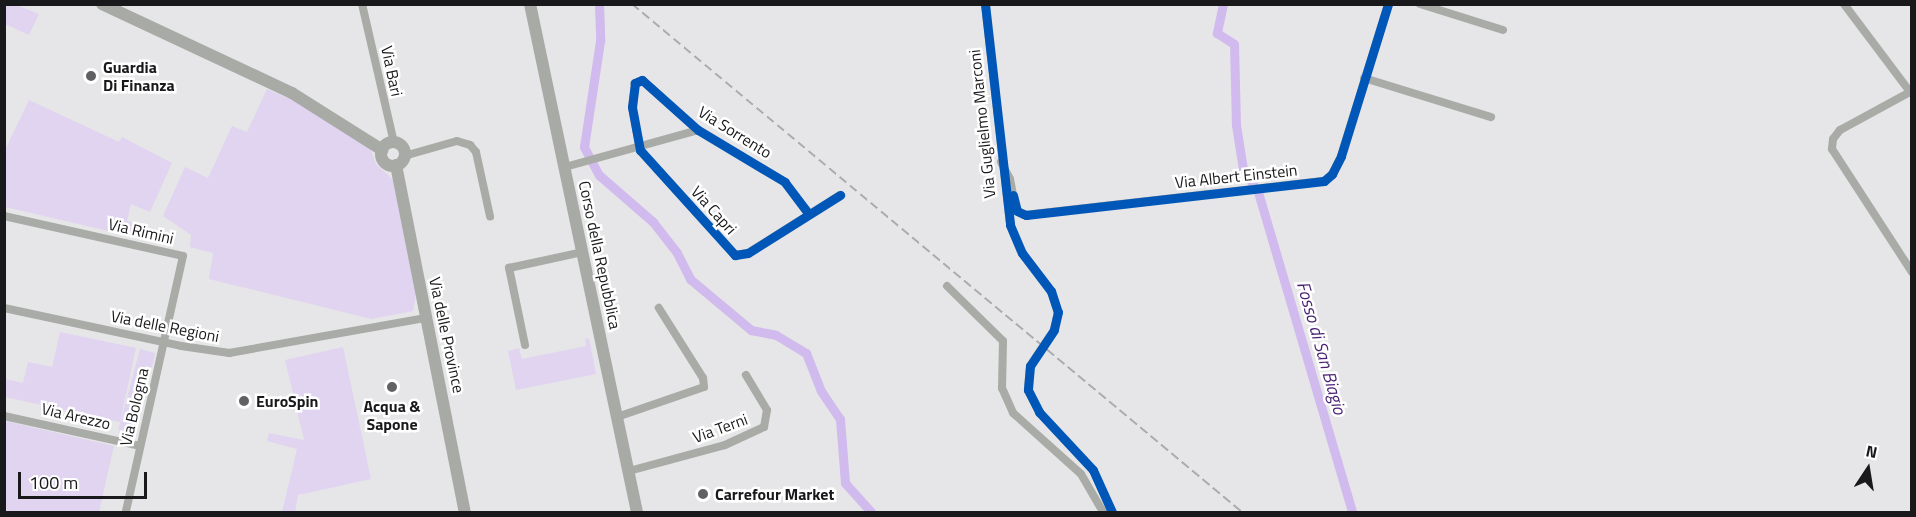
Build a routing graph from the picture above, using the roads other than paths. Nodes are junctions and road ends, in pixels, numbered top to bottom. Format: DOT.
graph roads {
  1 [pos="102,4"];
  2 [pos="362,4"];
  3 [pos="530,4"];
  4 [pos="985,4"];
  5 [pos="1388,4"];
  6 [pos="1420,4"];
  7 [pos="1844,4"];
  8 [pos="1503,30"];
  9 [pos="1364,78"];
  10 [pos="1911,91"];
  11 [pos="1491,117"];
  12 [pos="698,130"];
  13 [pos="394,143"];
  14 [pos="639,147"];
  15 [pos="382,150"];
  16 [pos="400,161"];
  17 [pos="1000,162"];
  18 [pos="564,167"];
  19 [pos="840,195"];
  20 [pos="808,213"];
  21 [pos="4,216"];
  22 [pos="490,216"];
  23 [pos="582,252"];
  24 [pos="1911,272"];
  25 [pos="946,286"];
  26 [pos="4,308"];
  27 [pos="659,308"];
  28 [pos="426,318"];
  29 [pos="164,343"];
  30 [pos="525,345"];
  31 [pos="746,375"];
  32 [pos="4,416"];
  33 [pos="617,417"];
  34 [pos="140,446"];
  35 [pos="629,471"];
  36 [pos="126,513"];
  37 [pos="465,513"];
  38 [pos="637,513"];
  39 [pos="1103,513"];
  40 [pos="1113,513"];
  1 -- 15 [label="main road"];
  2 -- 13 [label="street, Via Bari"];
  3 -- 18 [label="main road, Corso della Repubblica"];
  4 -- 17 [label="street, Via Guglielmo Marconi"];
  5 -- 9 [label="street, Via Albert Einstein"];
  6 -- 8 [label="street"];
  7 -- 10 [label="street"];
  9 -- 11 [label="street"];
  9 -- 17 [label="street, Via Albert Einstein"];
  10 -- 24 [label="street"];
  12 -- 14 [label="street"];
  12 -- 14 [label="street, Via Sorrento"];
  12 -- 20 [label="street, Via Sorrento"];
  13 -- 15 [label="main road"];
  13 -- 16 [label="main road"];
  14 -- 18 [label="street"];
  14 -- 20 [label="street, Via Capri"];
  15 -- 16 [label="main road"];
  16 -- 22 [label="street"];
  16 -- 28 [label="main road, Via delle Province"];
  17 -- 40 [label="street, Via Guglielmo Marconi"];
  18 -- 23 [label="main road, Corso della Repubblica"];
  19 -- 20 [label="street, Via Capri"];
  21 -- 29 [label="street, Via Rimini"];
  23 -- 30 [label="street"];
  23 -- 33 [label="main road, Corso della Repubblica"];
  25 -- 39 [label="street"];
  26 -- 29 [label="street, Via delle Regioni"];
  27 -- 33 [label="street"];
  28 -- 29 [label="street, Via delle Regioni"];
  28 -- 37 [label="main road, Via delle Province"];
  29 -- 34 [label="street, Via Bologna"];
  31 -- 35 [label="street, Via Terni"];
  32 -- 34 [label="street, Via Arezzo"];
  33 -- 35 [label="main road, Corso della Repubblica"];
  34 -- 36 [label="street, Via Bologna"];
  35 -- 38 [label="main road, Corso della Repubblica"];
}
